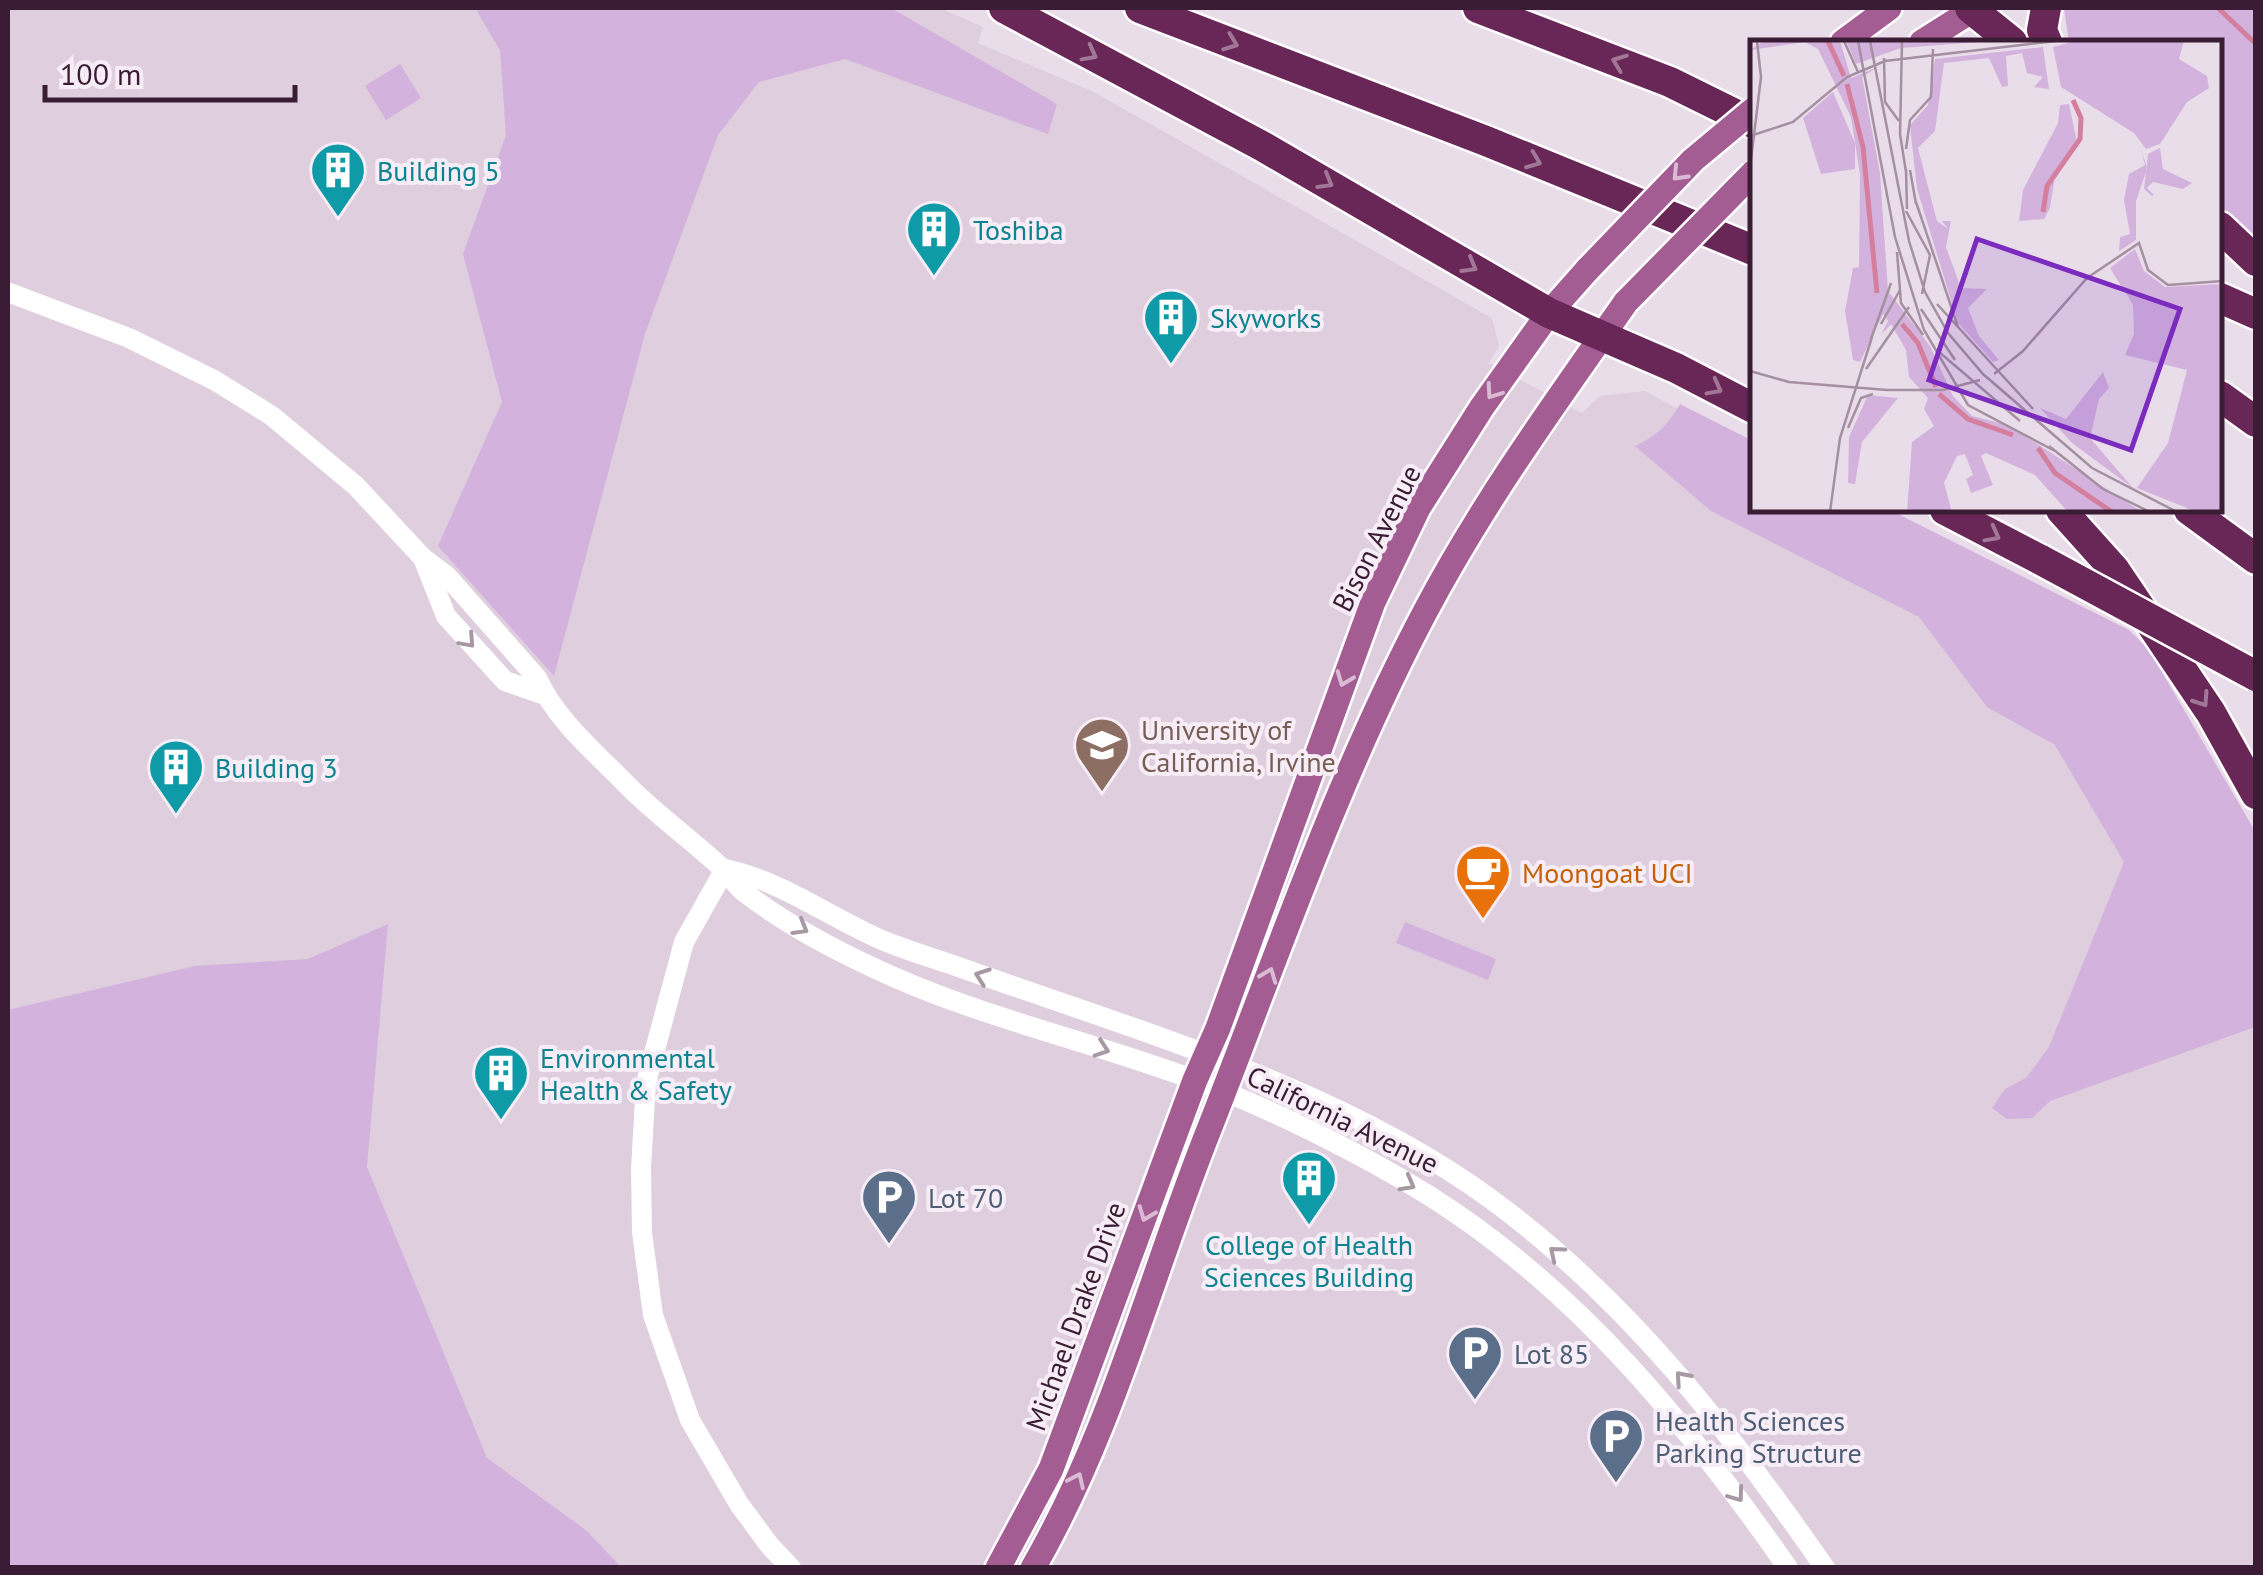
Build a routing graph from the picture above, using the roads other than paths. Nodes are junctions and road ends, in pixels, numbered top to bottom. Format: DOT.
graph roads {
  1 [pos="1004,8"];
  2 [pos="1140,8"];
  3 [pos="1478,8"];
  4 [pos="1890,8"];
  5 [pos="1973,8"];
  6 [pos="2046,8"];
  7 [pos="1846,40"];
  8 [pos="1925,40"];
  9 [pos="2010,40"];
  10 [pos="2046,40"];
  11 [pos="1750,116"];
  12 [pos="1750,119"];
  13 [pos="1750,175"];
  14 [pos="2223,230"];
  15 [pos="1750,250"];
  16 [pos="2253,258"];
  17 [pos="10,293"];
  18 [pos="2223,299"];
  19 [pos="1549,312"];
  20 [pos="2256,314"];
  21 [pos="1602,336"];
  22 [pos="2223,398"];
  23 [pos="1750,406"];
  24 [pos="2256,422"];
  25 [pos="1949,512"];
  26 [pos="2063,512"];
  27 [pos="2193,512"];
  28 [pos="2256,558"];
  29 [pos="2256,676"];
  30 [pos="2256,794"];
  31 [pos="724,870"];
  32 [pos="1206,1055"];
  33 [pos="1234,1066"];
  34 [pos="1195,1080"];
  35 [pos="1223,1092"];
  36 [pos="791,1568"];
  37 [pos="998,1568"];
  38 [pos="1033,1568"];
  39 [pos="1788,1568"];
  40 [pos="1825,1568"];
  1 -- 19 [label="highway, one-way"];
  2 -- 15 [label="highway, one-way"];
  11 -- 3 [label="highway, one-way"];
  4 -- 7 [label="main road"];
  5 -- 8 [label="main road"];
  5 -- 9 [label="highway"];
  6 -- 10 [label="highway"];
  12 -- 19 [label="main road, Bison Avenue, one-way, bridge"];
  13 -- 21 [label="main road, bridge"];
  14 -- 16 [label="highway"];
  17 -- 31 [label="street, California Avenue"];
  18 -- 20 [label="highway"];
  19 -- 21 [label="highway"];
  19 -- 32 [label="main road, Bison Avenue, one-way"];
  21 -- 23 [label="highway, one-way"];
  33 -- 21 [label="main road, one-way"];
  22 -- 24 [label="highway"];
  25 -- 29 [label="highway, one-way, bridge"];
  26 -- 30 [label="highway, one-way"];
  27 -- 28 [label="highway"];
  32 -- 31 [label="street, California Avenue, one-way"];
  31 -- 34 [label="street, California Avenue, one-way"];
  31 -- 36 [label="street"];
  32 -- 33 [label="street, California Avenue"];
  32 -- 34 [label="main road, Bison Avenue"];
  33 -- 35 [label="main road"];
  40 -- 33 [label="street, California Avenue, one-way"];
  34 -- 35 [label="street, California Avenue"];
  34 -- 37 [label="main road, Michael Drake Drive, one-way"];
  38 -- 35 [label="main road, one-way"];
  35 -- 39 [label="street, California Avenue, one-way"];
}
